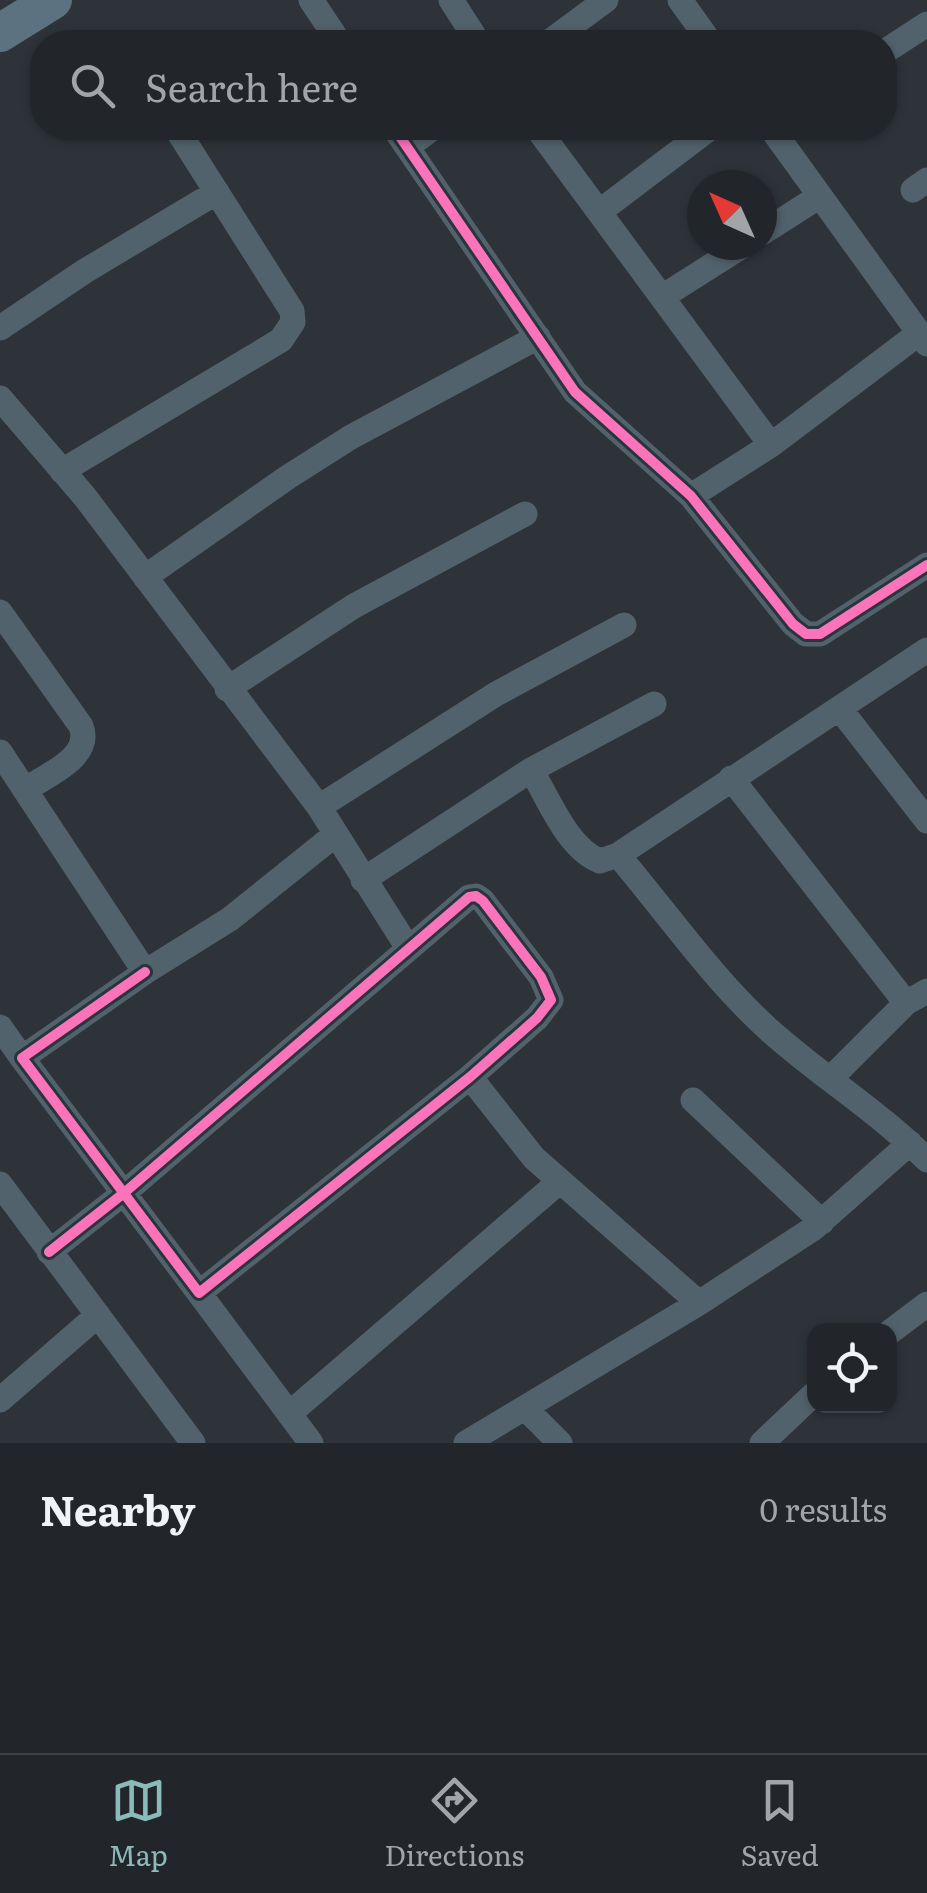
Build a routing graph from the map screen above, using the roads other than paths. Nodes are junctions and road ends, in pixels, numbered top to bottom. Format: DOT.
graph roads {
  1 [pos="53,0"];
  2 [pos="311,0"];
  3 [pos="451,0"];
  4 [pos="606,0"];
  5 [pos="680,0"];
  6 [pos="927,24"];
  7 [pos="2,28"];
  8 [pos="331,30"];
  9 [pos="470,30"];
  10 [pos="565,30"];
  11 [pos="701,30"];
  12 [pos="897,44"];
  13 [pos="184,140"];
  14 [pos="402,140"];
  15 [pos="545,140"];
  16 [pos="694,140"];
  17 [pos="780,140"];
  18 [pos="217,192"];
  19 [pos="820,196"];
  20 [pos="599,212"];
  21 [pos="777,223"];
  22 [pos="721,260"];
  23 [pos="662,298"];
  24 [pos="0,328"];
  25 [pos="538,337"];
  26 [pos="922,339"];
  27 [pos="0,398"];
  28 [pos="771,445"];
  29 [pos="62,471"];
  30 [pos="691,496"];
  31 [pos="525,514"];
  32 [pos="927,565"];
  33 [pos="145,577"];
  34 [pos="0,612"];
  35 [pos="624,626"];
  36 [pos="927,650"];
  37 [pos="227,688"];
  38 [pos="654,704"];
  39 [pos="840,709"];
  40 [pos="0,752"];
  41 [pos="531,770"];
  42 [pos="731,778"];
  43 [pos="14,784"];
  44 [pos="320,808"];
  45 [pos="927,821"];
  46 [pos="336,834"];
  47 [pos="618,855"];
  48 [pos="363,880"];
  49 [pos="408,948"];
  50 [pos="145,972"];
  51 [pos="916,997"];
  52 [pos="0,1027"];
  53 [pos="22,1058"];
  54 [pos="470,1077"];
  55 [pos="830,1079"];
  56 [pos="694,1100"];
  57 [pos="919,1151"];
  58 [pos="559,1182"];
  59 [pos="124,1193"];
  60 [pos="3,1195"];
  61 [pos="822,1222"];
  62 [pos="49,1252"];
  63 [pos="199,1293"];
  64 [pos="699,1302"];
  65 [pos="927,1304"];
  66 [pos="98,1315"];
  67 [pos="897,1327"];
  68 [pos="0,1400"];
  69 [pos="807,1401"];
  70 [pos="525,1408"];
  71 [pos="289,1414"];
  72 [pos="178,1437"];
  73 [pos="768,1441"];
  74 [pos="311,1443"];
  75 [pos="466,1443"];
  76 [pos="560,1443"];
  1 -- 7 [label="main road"];
  2 -- 8 [label="street"];
  3 -- 9 [label="street"];
  4 -- 10 [label="street"];
  5 -- 11 [label="street"];
  6 -- 12 [label="street"];
  13 -- 18 [label="street"];
  14 -- 25 [label="street"];
  15 -- 20 [label="street"];
  16 -- 20 [label="street"];
  17 -- 19 [label="street"];
  18 -- 24 [label="street"];
  18 -- 29 [label="street"];
  19 -- 21 [label="street"];
  19 -- 26 [label="street"];
  20 -- 23 [label="street"];
  22 -- 23 [label="street"];
  23 -- 28 [label="street"];
  25 -- 30 [label="street"];
  25 -- 33 [label="street"];
  26 -- 28 [label="street"];
  27 -- 29 [label="street"];
  28 -- 30 [label="street"];
  29 -- 33 [label="street"];
  30 -- 32 [label="street"];
  31 -- 37 [label="street"];
  33 -- 37 [label="street"];
  34 -- 43 [label="street"];
  35 -- 44 [label="street"];
  36 -- 39 [label="street"];
  37 -- 44 [label="street"];
  38 -- 41 [label="street"];
  39 -- 42 [label="street"];
  39 -- 45 [label="street"];
  40 -- 43 [label="street"];
  41 -- 47 [label="street"];
  41 -- 48 [label="street"];
  42 -- 47 [label="street"];
  42 -- 51 [label="street"];
  43 -- 50 [label="street"];
  44 -- 46 [label="street"];
  46 -- 48 [label="street"];
  46 -- 50 [label="street"];
  47 -- 55 [label="street"];
  48 -- 49 [label="street"];
  49 -- 54 [label="street"];
  49 -- 59 [label="street"];
  50 -- 53 [label="street"];
  51 -- 55 [label="street"];
  52 -- 53 [label="street"];
  53 -- 59 [label="street"];
  54 -- 58 [label="street"];
  54 -- 63 [label="street"];
  55 -- 57 [label="street"];
  56 -- 61 [label="street"];
  57 -- 61 [label="street"];
  58 -- 64 [label="street"];
  58 -- 71 [label="street"];
  59 -- 62 [label="street"];
  59 -- 63 [label="street"];
  60 -- 62 [label="street"];
  61 -- 64 [label="street"];
  62 -- 66 [label="street"];
  63 -- 71 [label="street"];
  64 -- 70 [label="street"];
  65 -- 67 [label="street"];
  66 -- 68 [label="street"];
  66 -- 72 [label="street"];
  69 -- 73 [label="street"];
  70 -- 75 [label="street"];
  70 -- 76 [label="street"];
  71 -- 74 [label="street"];
}
